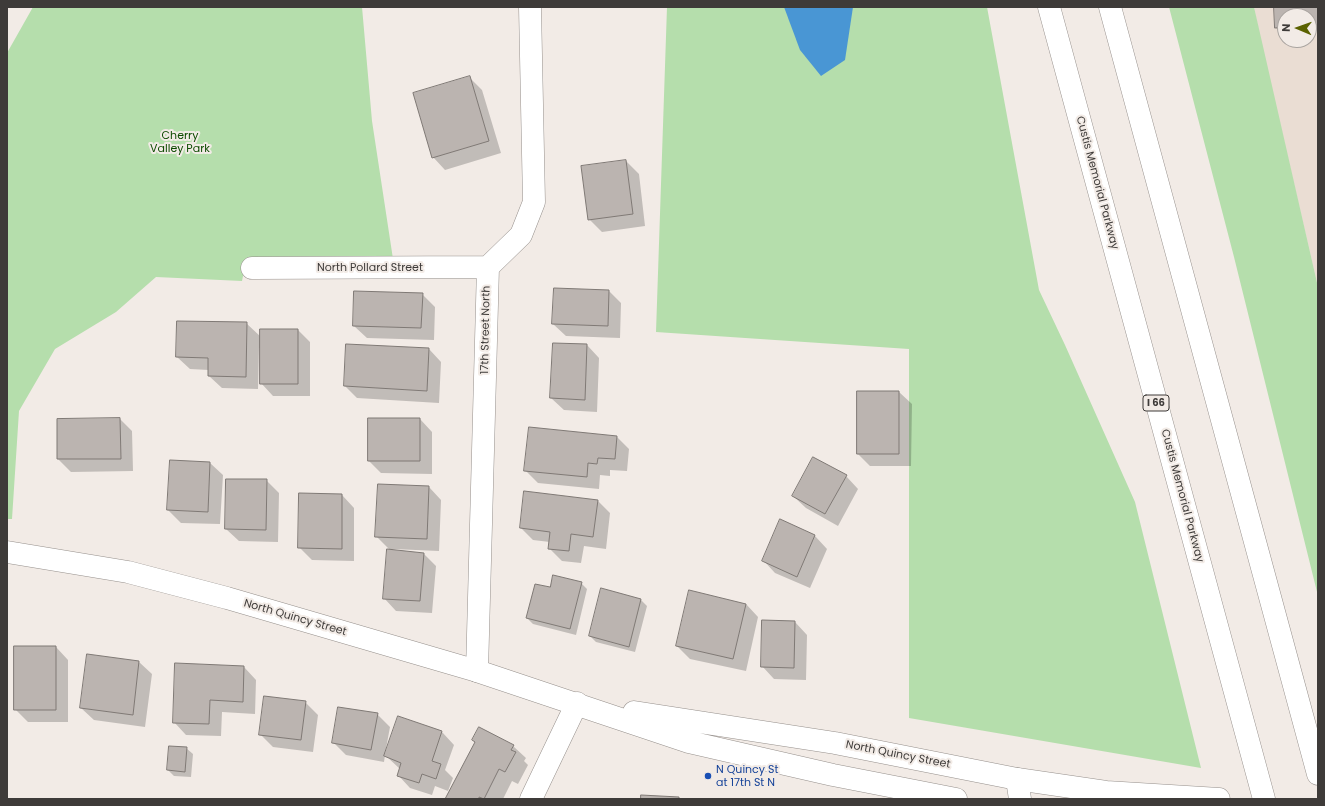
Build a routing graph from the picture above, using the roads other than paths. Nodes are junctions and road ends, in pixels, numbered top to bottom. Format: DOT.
graph roads {
  1 [pos="530,7"];
  2 [pos="1049,7"];
  3 [pos="1110,7"];
  4 [pos="488,267"];
  5 [pos="252,268"];
  6 [pos="7,552"];
  7 [pos="477,671"];
  8 [pos="577,703"];
  9 [pos="1318,774"];
  10 [pos="1018,789"];
  11 [pos="531,799"];
  12 [pos="956,799"];
  13 [pos="1219,799"];
  14 [pos="1264,799"];
  1 -- 4 [label="main road"];
  2 -- 14 [label="main road, Custis Memorial Parkway / I 66"];
  3 -- 9 [label="main road"];
  4 -- 5 [label="main road, North Pollard Street"];
  4 -- 7 [label="main road, 17th Street North"];
  6 -- 7 [label="main road, North Quincy Street"];
  7 -- 8 [label="main road, North Quincy Street"];
  8 -- 10 [label="main road, North Quincy Street"];
  8 -- 11 [label="main road"];
  8 -- 12 [label="main road, North Quincy Street"];
  10 -- 13 [label="main road, North Quincy Street"];
}
